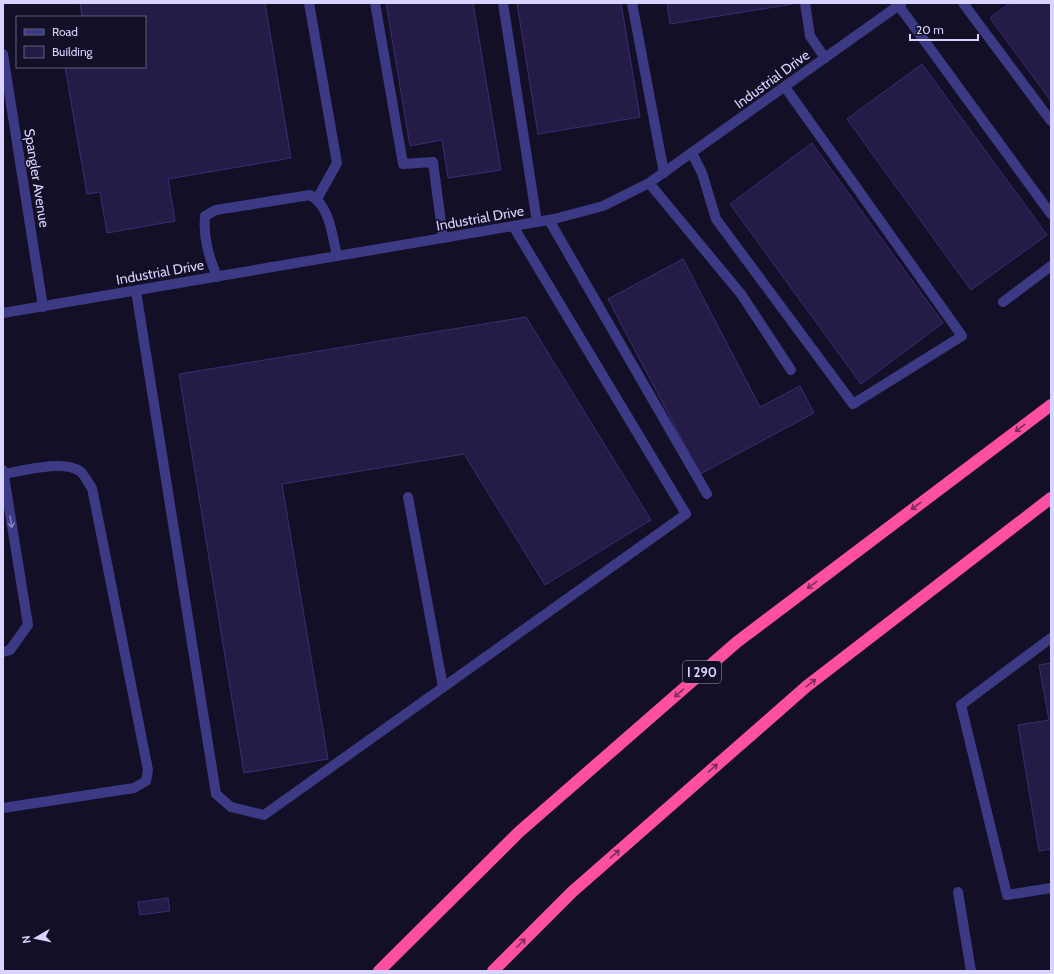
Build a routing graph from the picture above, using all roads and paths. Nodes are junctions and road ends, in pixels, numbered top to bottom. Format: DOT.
graph roads {
  1 [pos="309,3"];
  2 [pos="375,3"];
  3 [pos="503,3"];
  4 [pos="632,3"];
  5 [pos="805,3"];
  6 [pos="963,3"];
  7 [pos="900,4"];
  8 [pos="3,54"];
  9 [pos="825,58"];
  10 [pos="5,75"];
  11 [pos="785,87"];
  12 [pos="1051,121"];
  13 [pos="692,153"];
  14 [pos="664,173"];
  15 [pos="649,182"];
  16 [pos="317,199"];
  17 [pos="1051,214"];
  18 [pos="549,220"];
  19 [pos="537,222"];
  20 [pos="514,226"];
  21 [pos="443,238"];
  22 [pos="337,256"];
  23 [pos="1051,266"];
  24 [pos="216,277"];
  25 [pos="136,291"];
  26 [pos="1003,302"];
  27 [pos="43,307"];
  28 [pos="3,313"];
  29 [pos="791,370"];
  30 [pos="1051,405"];
  31 [pos="3,472"];
  32 [pos="707,494"];
  33 [pos="408,497"];
  34 [pos="1051,498"];
  35 [pos="1051,638"];
  36 [pos="3,652"];
  37 [pos="443,687"];
  38 [pos="3,808"];
  39 [pos="1051,888"];
  40 [pos="958,892"];
  41 [pos="379,971"];
  42 [pos="493,971"];
  43 [pos="971,971"];
  1 -- 16 [label="street"];
  2 -- 21 [label="street"];
  3 -- 19 [label="street"];
  4 -- 14 [label="street"];
  5 -- 9 [label="street"];
  6 -- 12 [label="street"];
  7 -- 9 [label="street, Industrial Drive"];
  7 -- 17 [label="street"];
  8 -- 10 [label="street, Spangler Avenue"];
  9 -- 11 [label="street, Industrial Drive"];
  10 -- 27 [label="street, Spangler Avenue"];
  11 -- 13 [label="street, Industrial Drive"];
  11 -- 13 [label="street"];
  13 -- 14 [label="street, Industrial Drive"];
  14 -- 15 [label="street, Industrial Drive"];
  15 -- 18 [label="street, Industrial Drive"];
  15 -- 29 [label="street"];
  16 -- 22 [label="street"];
  16 -- 24 [label="street"];
  18 -- 19 [label="street, Industrial Drive"];
  18 -- 32 [label="street"];
  19 -- 20 [label="street, Industrial Drive"];
  20 -- 21 [label="street, Industrial Drive"];
  20 -- 37 [label="street"];
  21 -- 22 [label="street, Industrial Drive"];
  22 -- 24 [label="street, Industrial Drive"];
  23 -- 26 [label="street"];
  24 -- 25 [label="street, Industrial Drive"];
  25 -- 27 [label="street, Industrial Drive"];
  25 -- 37 [label="street"];
  27 -- 28 [label="street, Industrial Drive"];
  30 -- 41 [label="highway, I 290, one-way"];
  31 -- 36 [label="street, one-way"];
  31 -- 38 [label="street"];
  33 -- 37 [label="street"];
  42 -- 34 [label="highway, one-way"];
  35 -- 39 [label="street"];
  40 -- 43 [label="street"];
}
